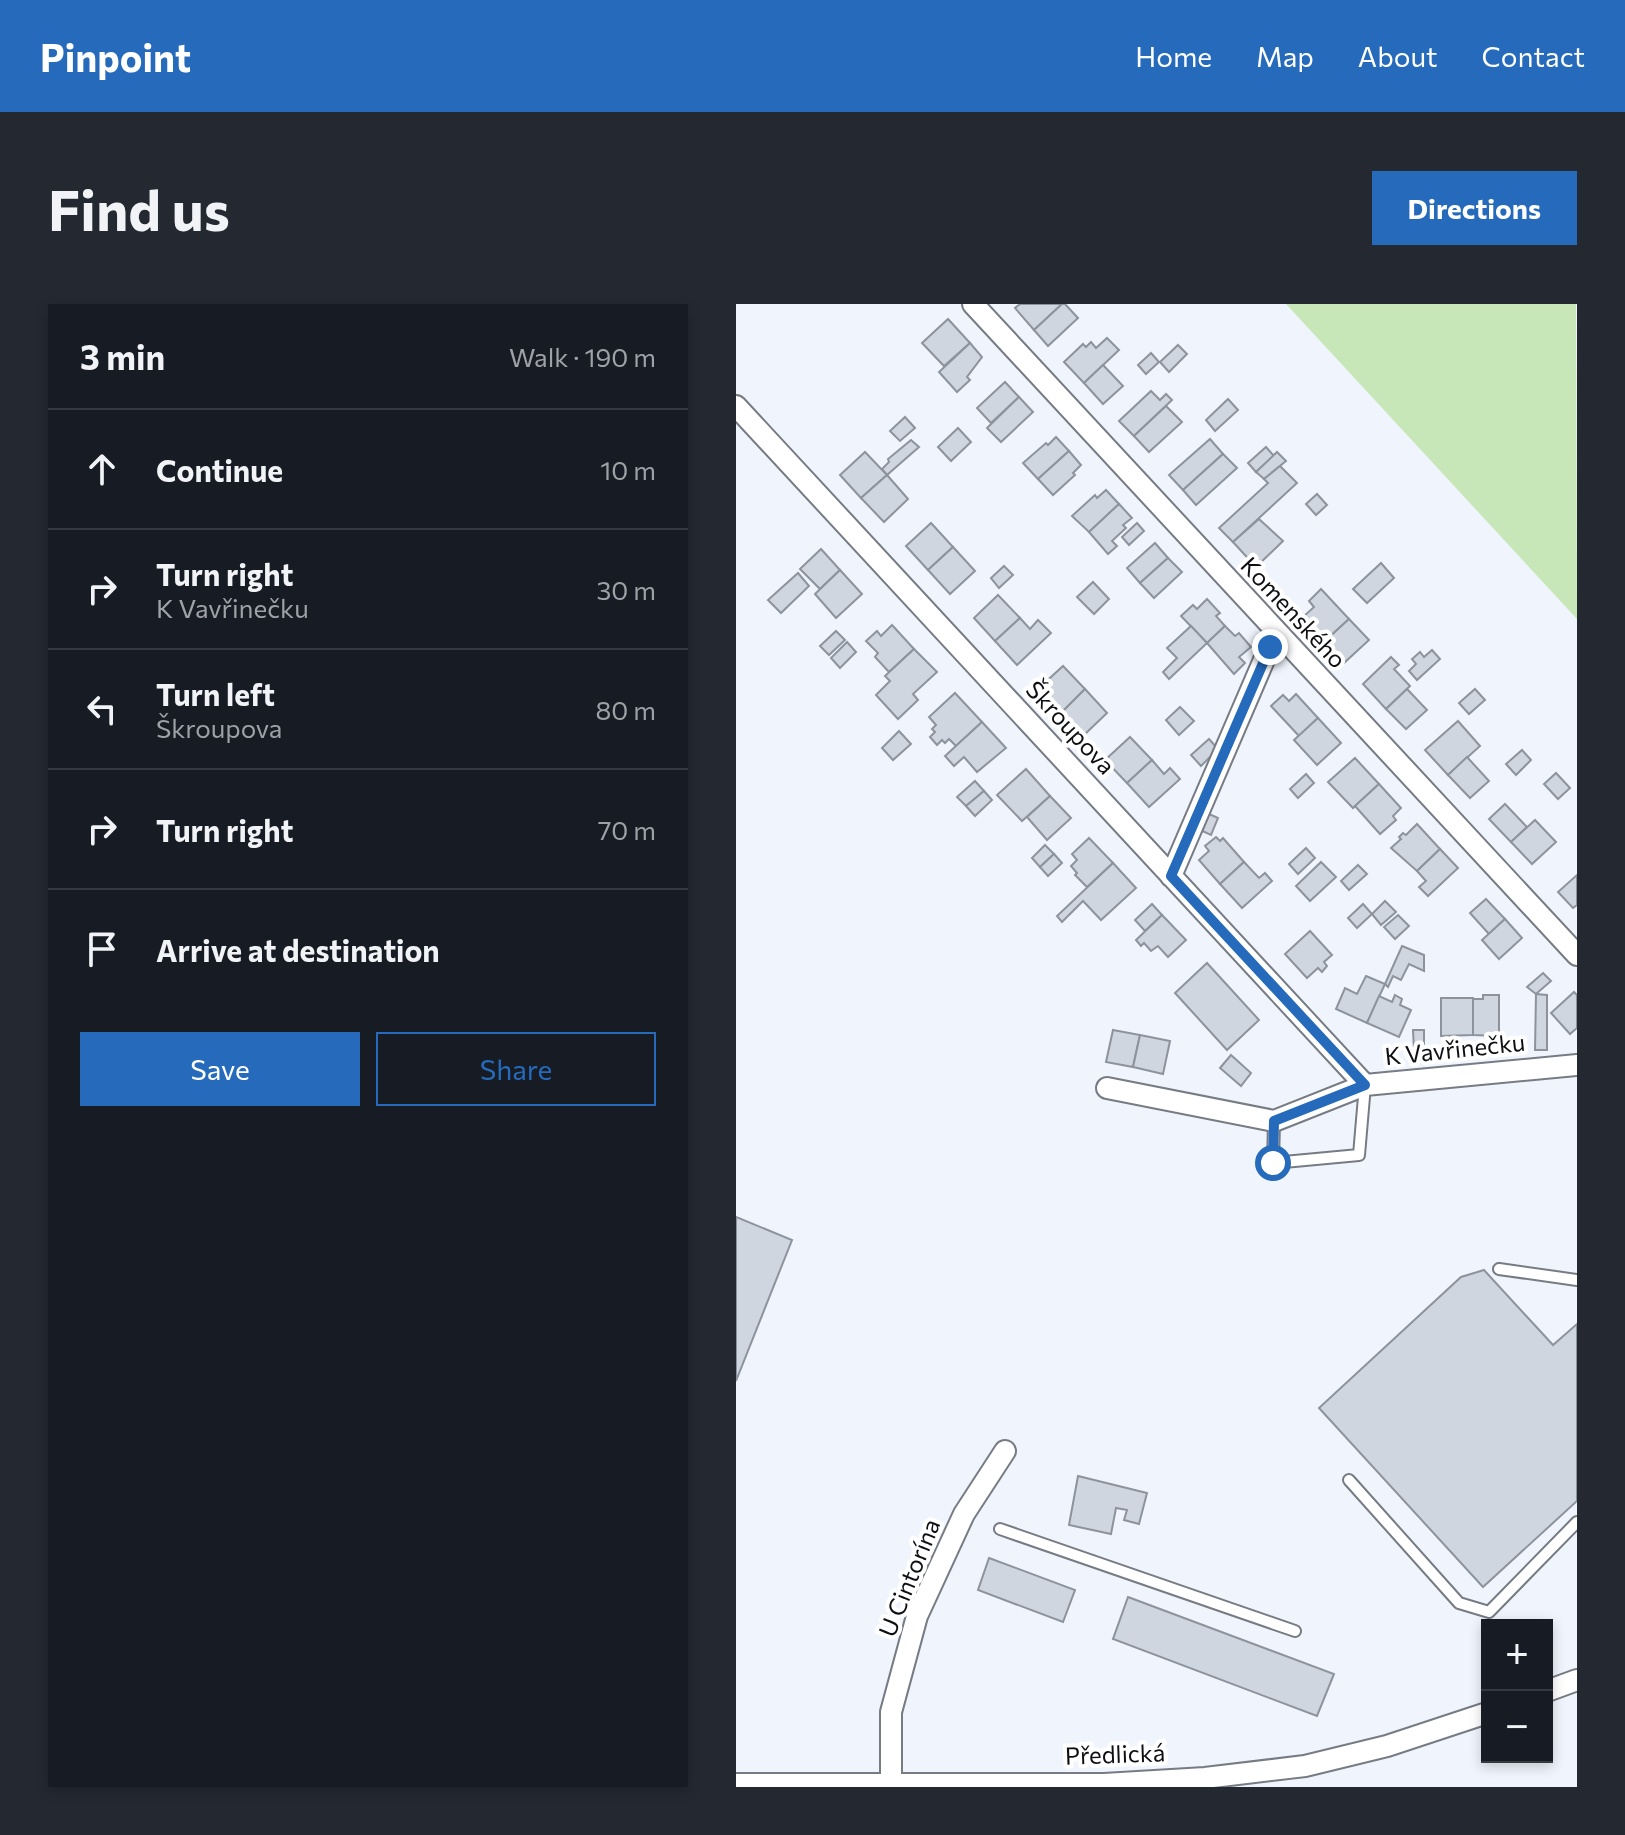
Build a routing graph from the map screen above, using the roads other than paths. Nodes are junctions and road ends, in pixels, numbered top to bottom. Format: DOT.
graph roads {
  1 [pos="973,304"];
  2 [pos="736,406"];
  3 [pos="1276,632"];
  4 [pos="1171,876"];
  5 [pos="1577,955"];
  6 [pos="1577,1065"];
  7 [pos="1365,1085"];
  8 [pos="1107,1088"];
  9 [pos="1274,1121"];
  10 [pos="1499,1269"];
  11 [pos="1577,1280"];
  12 [pos="1005,1451"];
  13 [pos="1349,1480"];
  14 [pos="1577,1522"];
  15 [pos="1000,1529"];
  16 [pos="1295,1631"];
  17 [pos="1577,1680"];
  18 [pos="1553,1689"];
  19 [pos="1481,1715"];
  20 [pos="736,1784"];
  21 [pos="891,1784"];
  1 -- 3 [label="street, Komenského"];
  2 -- 4 [label="street, Škroupova"];
  3 -- 4 [label="street"];
  3 -- 5 [label="street, Komenského"];
  4 -- 7 [label="street, Škroupova"];
  6 -- 7 [label="street, K Vavřinečku"];
  7 -- 9 [label="street, K Vavřinečku"];
  7 -- 9 [label="lane"];
  8 -- 9 [label="street"];
  10 -- 11 [label="lane"];
  12 -- 21 [label="street, U Cintorína"];
  13 -- 14 [label="lane"];
  15 -- 16 [label="lane"];
  17 -- 18 [label="street"];
  19 -- 21 [label="street, Předlická"];
  20 -- 21 [label="street, Předlická"];
}
